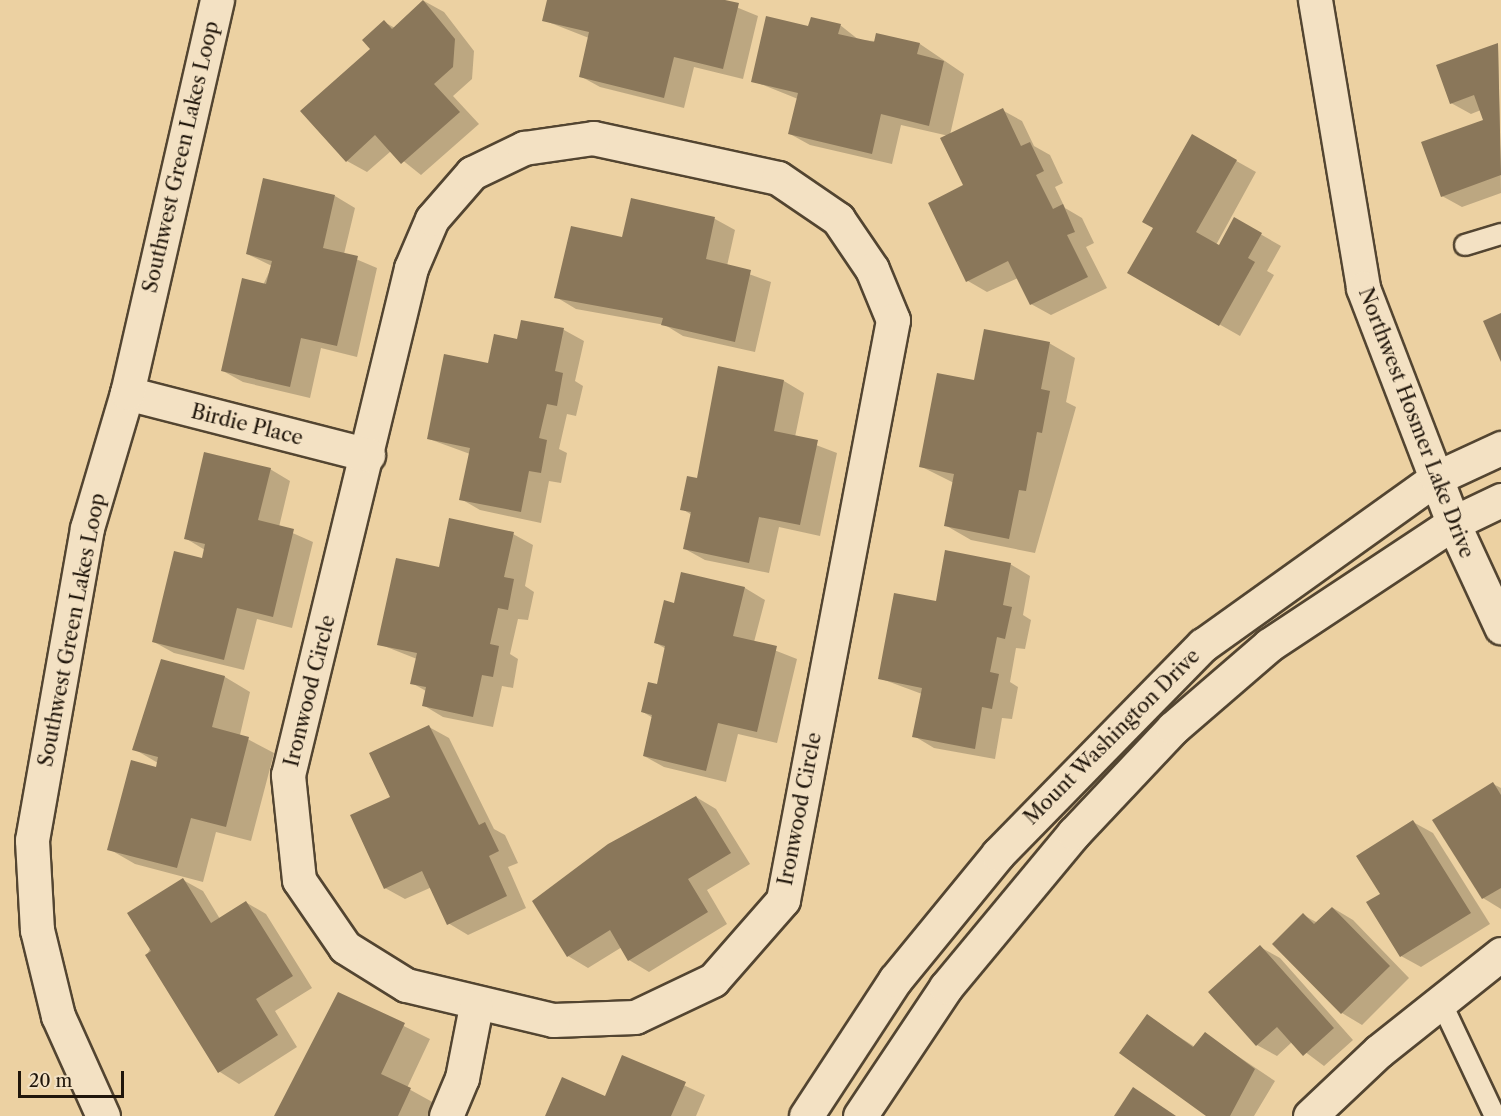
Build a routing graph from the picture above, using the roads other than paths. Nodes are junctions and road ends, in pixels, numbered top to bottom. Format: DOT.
graph roads {
  1 [pos="217,0"];
  2 [pos="1315,0"];
  3 [pos="1501,234"];
  4 [pos="1465,245"];
  5 [pos="127,393"];
  6 [pos="1501,448"];
  7 [pos="368,455"];
  8 [pos="1436,478"];
  9 [pos="1501,500"];
  10 [pos="1453,523"];
  11 [pos="1501,627"];
  12 [pos="1501,954"];
  13 [pos="1441,1002"];
  14 [pos="476,1006"];
  15 [pos="103,1116"];
  16 [pos="446,1116"];
  17 [pos="806,1116"];
  18 [pos="861,1116"];
  19 [pos="1310,1116"];
  20 [pos="1495,1116"];
  1 -- 5 [label="street, Southwest Green Lakes Loop"];
  2 -- 8 [label="street, Northwest Hosmer Lake Drive"];
  3 -- 4 [label="lane"];
  5 -- 7 [label="street, Birdie Place"];
  5 -- 15 [label="street, Southwest Green Lakes Loop"];
  6 -- 8 [label="street, Mount Washington Drive"];
  7 -- 14 [label="street, Ironwood Circle"];
  7 -- 14 [label="street, Ironwood Circle"];
  8 -- 10 [label="street, Northwest Hosmer Lake Drive"];
  8 -- 17 [label="street, Mount Washington Drive"];
  9 -- 10 [label="street, Mount Washington Drive"];
  10 -- 11 [label="street, Northwest Hosmer Lake Drive"];
  10 -- 18 [label="street, Mount Washington Drive"];
  12 -- 13 [label="street"];
  13 -- 19 [label="street"];
  13 -- 20 [label="lane"];
  14 -- 16 [label="street"];
}
